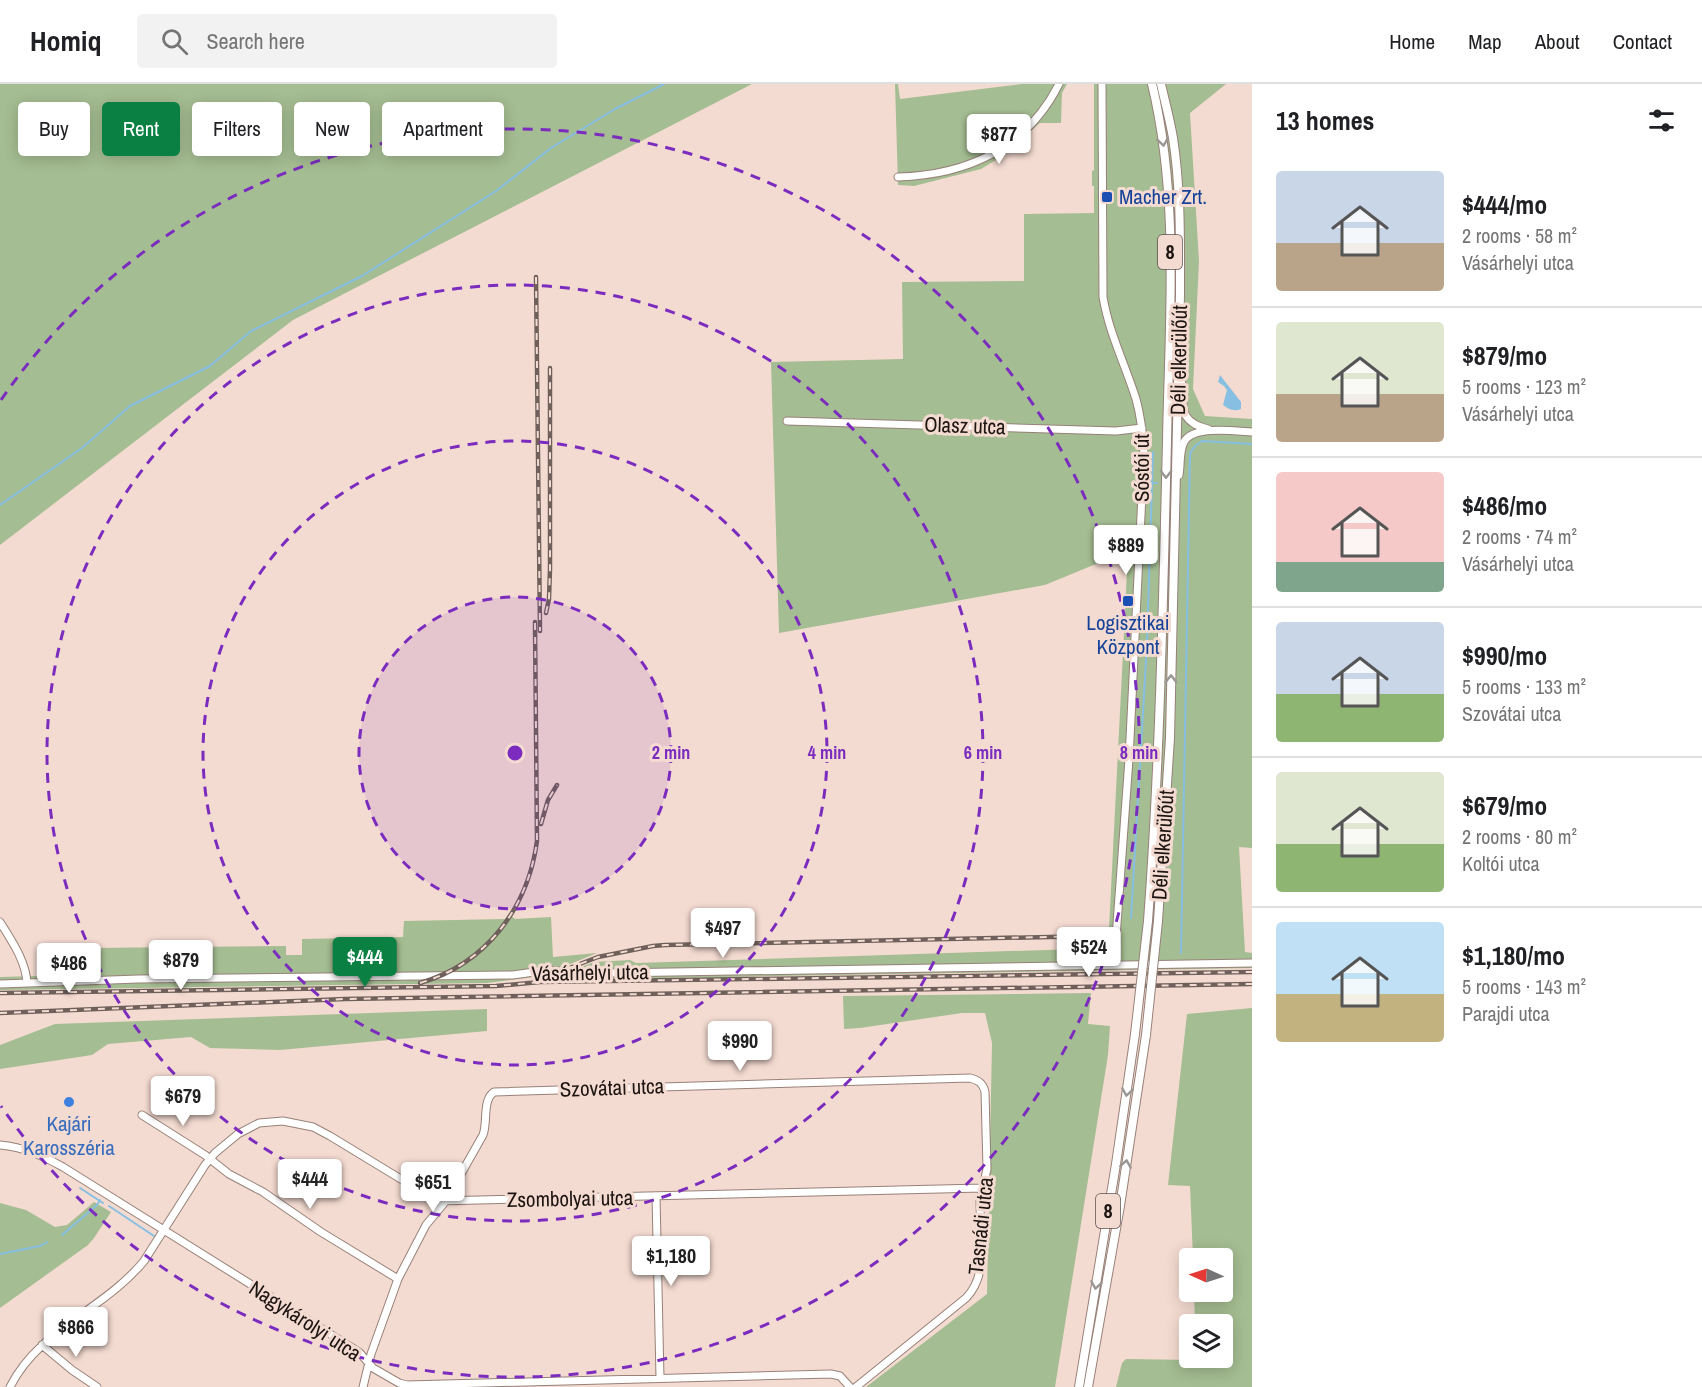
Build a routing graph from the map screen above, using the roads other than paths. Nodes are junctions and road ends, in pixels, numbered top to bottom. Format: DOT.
graph roads {
  1 [pos="1059,84"];
  2 [pos="1102,84"];
  3 [pos="1154,85"];
  4 [pos="898,177"];
  5 [pos="1178,359"];
  6 [pos="787,421"];
  7 [pos="1142,428"];
  8 [pos="1213,430"];
  9 [pos="1252,432"];
  10 [pos="1176,495"];
  11 [pos="0,922"];
  12 [pos="1252,963"];
  13 [pos="1114,965"];
  14 [pos="27,983"];
  15 [pos="0,984"];
  16 [pos="981,1083"];
  17 [pos="142,1115"];
  18 [pos="0,1145"];
  19 [pos="209,1159"];
  20 [pos="982,1188"];
  21 [pos="656,1196"];
  22 [pos="445,1202"];
  23 [pos="164,1231"];
  24 [pos="398,1279"];
  25 [pos="42,1345"];
  26 [pos="369,1364"];
  27 [pos="660,1378"];
  28 [pos="10,1387"];
  29 [pos="97,1387"];
  30 [pos="363,1387"];
  31 [pos="850,1387"];
  32 [pos="856,1387"];
  33 [pos="1079,1387"];
  34 [pos="1088,1387"];
  1 -- 4 [label="street"];
  2 -- 7 [label="street, Sóstói út"];
  3 -- 5 [label="main road, Déli elkerülőút / 8"];
  3 -- 33 [label="main road, Déli elkerülőút / 8, one-way, bridge"];
  5 -- 8 [label="street"];
  5 -- 10 [label="main road, Déli elkerülőút / 8"];
  6 -- 7 [label="street, Olasz utca"];
  7 -- 13 [label="street, Sóstói út"];
  8 -- 9 [label="street"];
  8 -- 10 [label="street"];
  34 -- 10 [label="main road, Déli elkerülőút / 8, one-way, bridge"];
  11 -- 14 [label="street"];
  12 -- 13 [label="street, Vásárhelyi utca"];
  13 -- 14 [label="street, Vásárhelyi utca"];
  14 -- 15 [label="street, Vásárhelyi utca"];
  16 -- 20 [label="street, Tasnádi utca"];
  16 -- 22 [label="street, Szovátai utca"];
  17 -- 19 [label="street"];
  18 -- 23 [label="street, Nagykárolyi utca"];
  19 -- 22 [label="street, Zsombolyai utca"];
  19 -- 23 [label="street, Zsombolyai utca"];
  19 -- 24 [label="street"];
  20 -- 21 [label="street, Zsombolyai utca"];
  20 -- 32 [label="street, Tasnádi utca"];
  21 -- 22 [label="street, Zsombolyai utca"];
  21 -- 27 [label="street"];
  22 -- 24 [label="street"];
  23 -- 25 [label="street, Zsombolyai utca"];
  23 -- 26 [label="street, Nagykárolyi utca"];
  24 -- 26 [label="street"];
  25 -- 28 [label="street, Zsombolyai utca"];
  25 -- 29 [label="street"];
  26 -- 27 [label="street, Nagykárolyi utca"];
  26 -- 30 [label="street"];
  27 -- 31 [label="street, Nagykárolyi utca"];
}
